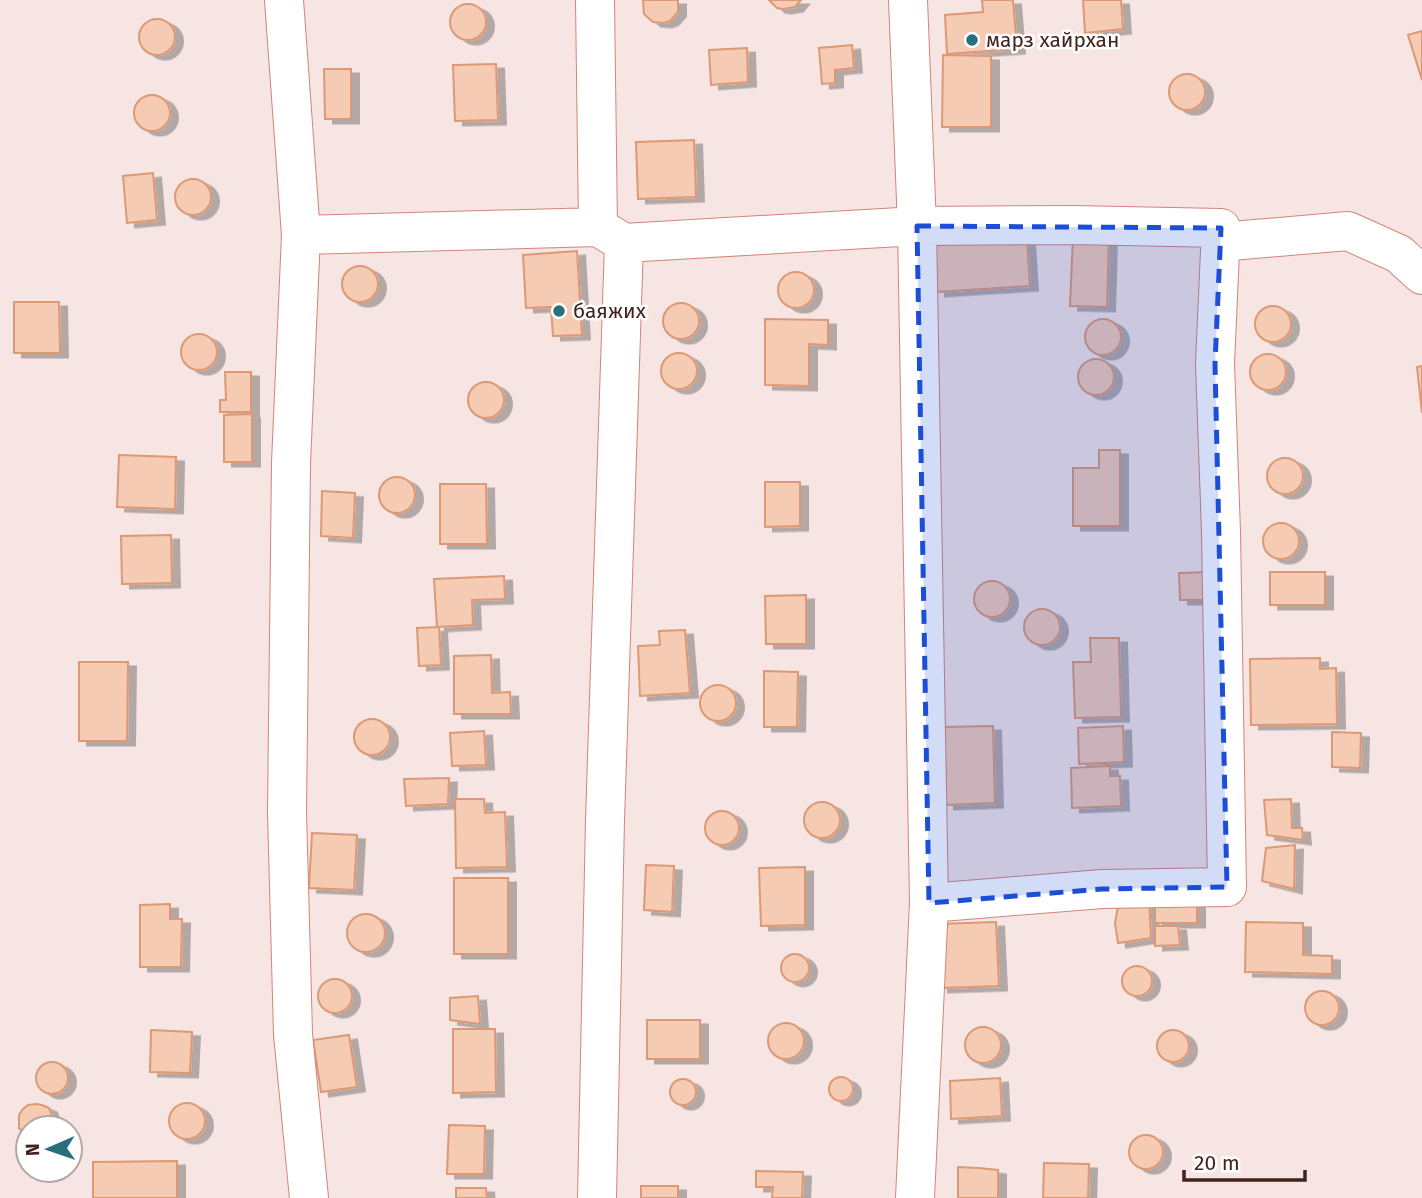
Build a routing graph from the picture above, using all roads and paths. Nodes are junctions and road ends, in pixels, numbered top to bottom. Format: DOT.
graph roads {
  1 [pos="284,0"];
  2 [pos="595,0"];
  3 [pos="908,0"];
  4 [pos="917,226"];
  5 [pos="301,235"];
  6 [pos="611,235"];
  7 [pos="1220,242"];
  8 [pos="1422,275"];
  9 [pos="929,904"];
  10 [pos="309,1198"];
  11 [pos="597,1198"];
  12 [pos="915,1198"];
  1 -- 5 [label="street"];
  2 -- 6 [label="street"];
  3 -- 4 [label="street"];
  4 -- 6 [label="street"];
  4 -- 7 [label="street"];
  4 -- 9 [label="street"];
  5 -- 6 [label="street"];
  5 -- 10 [label="street"];
  6 -- 11 [label="street"];
  7 -- 8 [label="street"];
  7 -- 9 [label="street"];
  9 -- 12 [label="street"];
}
